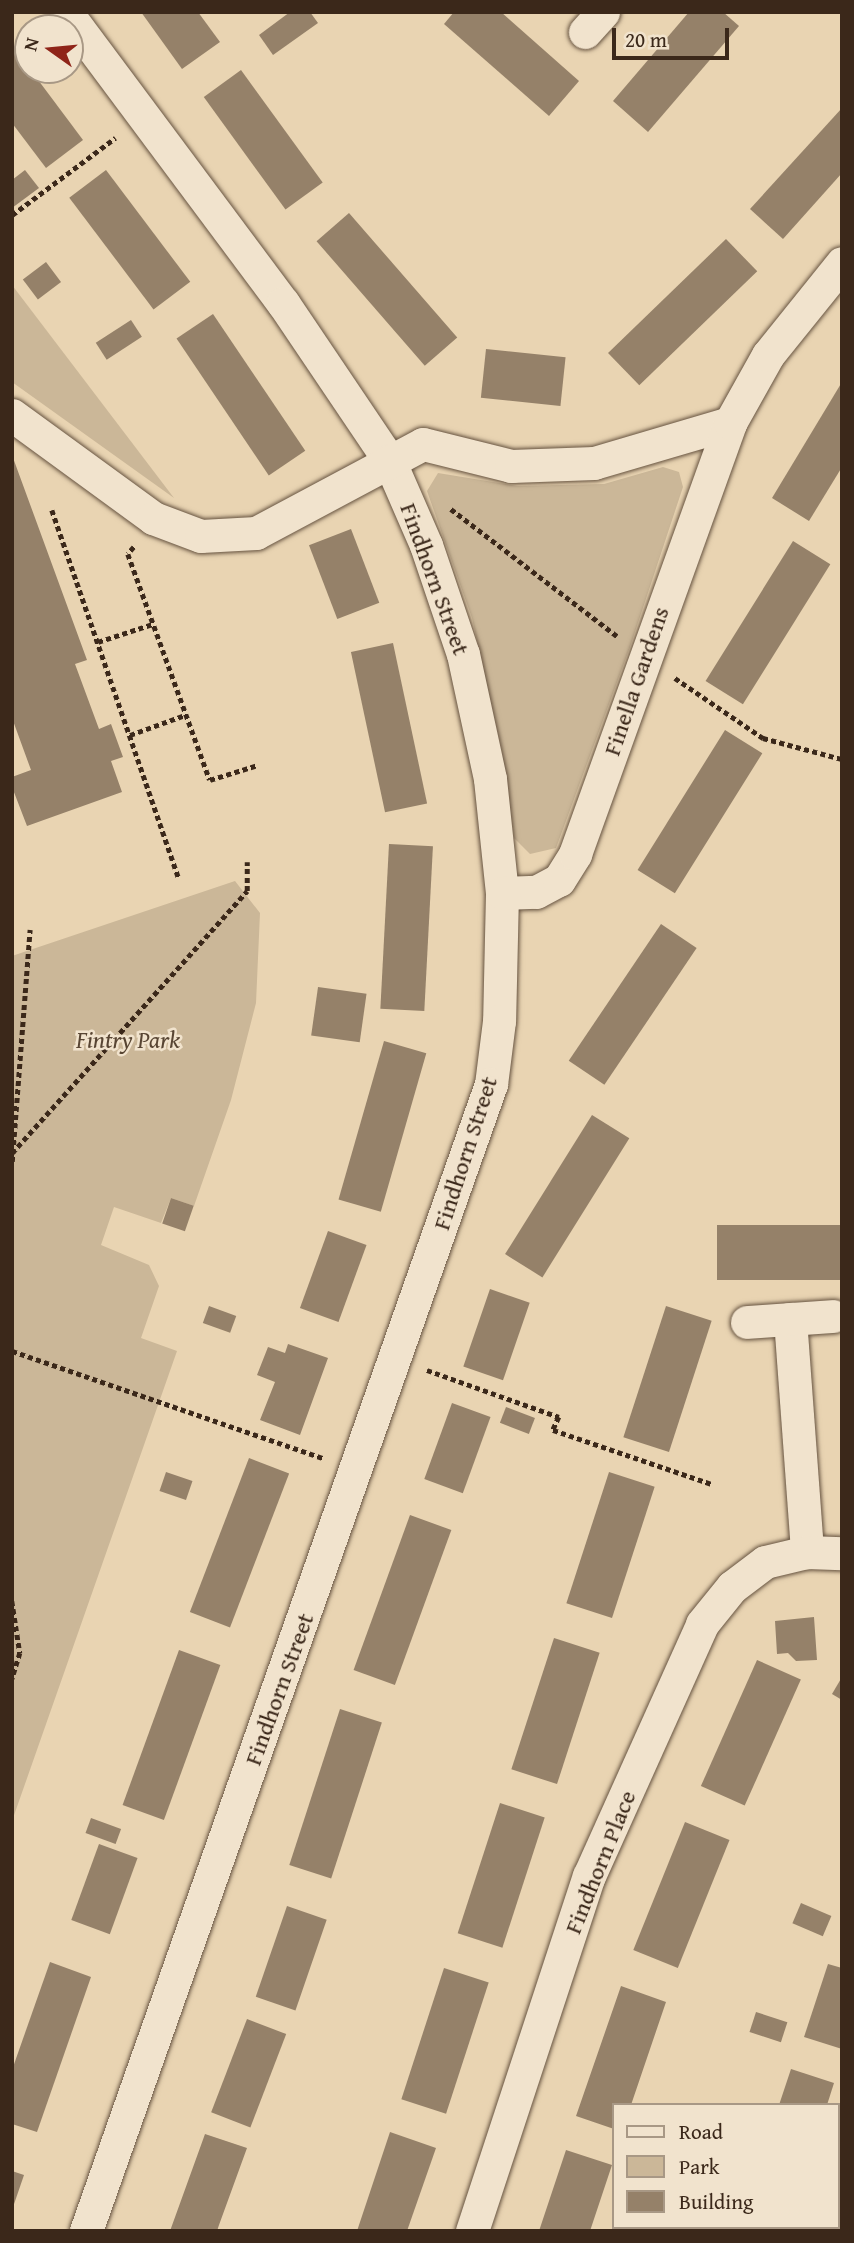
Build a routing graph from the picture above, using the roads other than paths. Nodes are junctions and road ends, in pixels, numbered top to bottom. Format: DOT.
graph roads {
  1 [pos="66,12"];
  2 [pos="842,263"];
  3 [pos="12,415"];
  4 [pos="730,423"];
  5 [pos="390,460"];
  6 [pos="502,893"];
  7 [pos="833,1316"];
  8 [pos="790,1319"];
  9 [pos="747,1322"];
  10 [pos="807,1552"];
  11 [pos="842,1553"];
  12 [pos="86,2231"];
  13 [pos="472,2231"];
  1 -- 5 [label="street, Findhorn Street"];
  2 -- 4 [label="street, Finella Gardens"];
  3 -- 5 [label="street"];
  4 -- 5 [label="street"];
  4 -- 6 [label="street, Finella Gardens"];
  5 -- 6 [label="street, Findhorn Street"];
  6 -- 12 [label="street, Findhorn Street"];
  7 -- 8 [label="street"];
  8 -- 9 [label="street"];
  8 -- 10 [label="street"];
  10 -- 11 [label="street, Findhorn Place"];
  10 -- 13 [label="street, Findhorn Place"];
}
